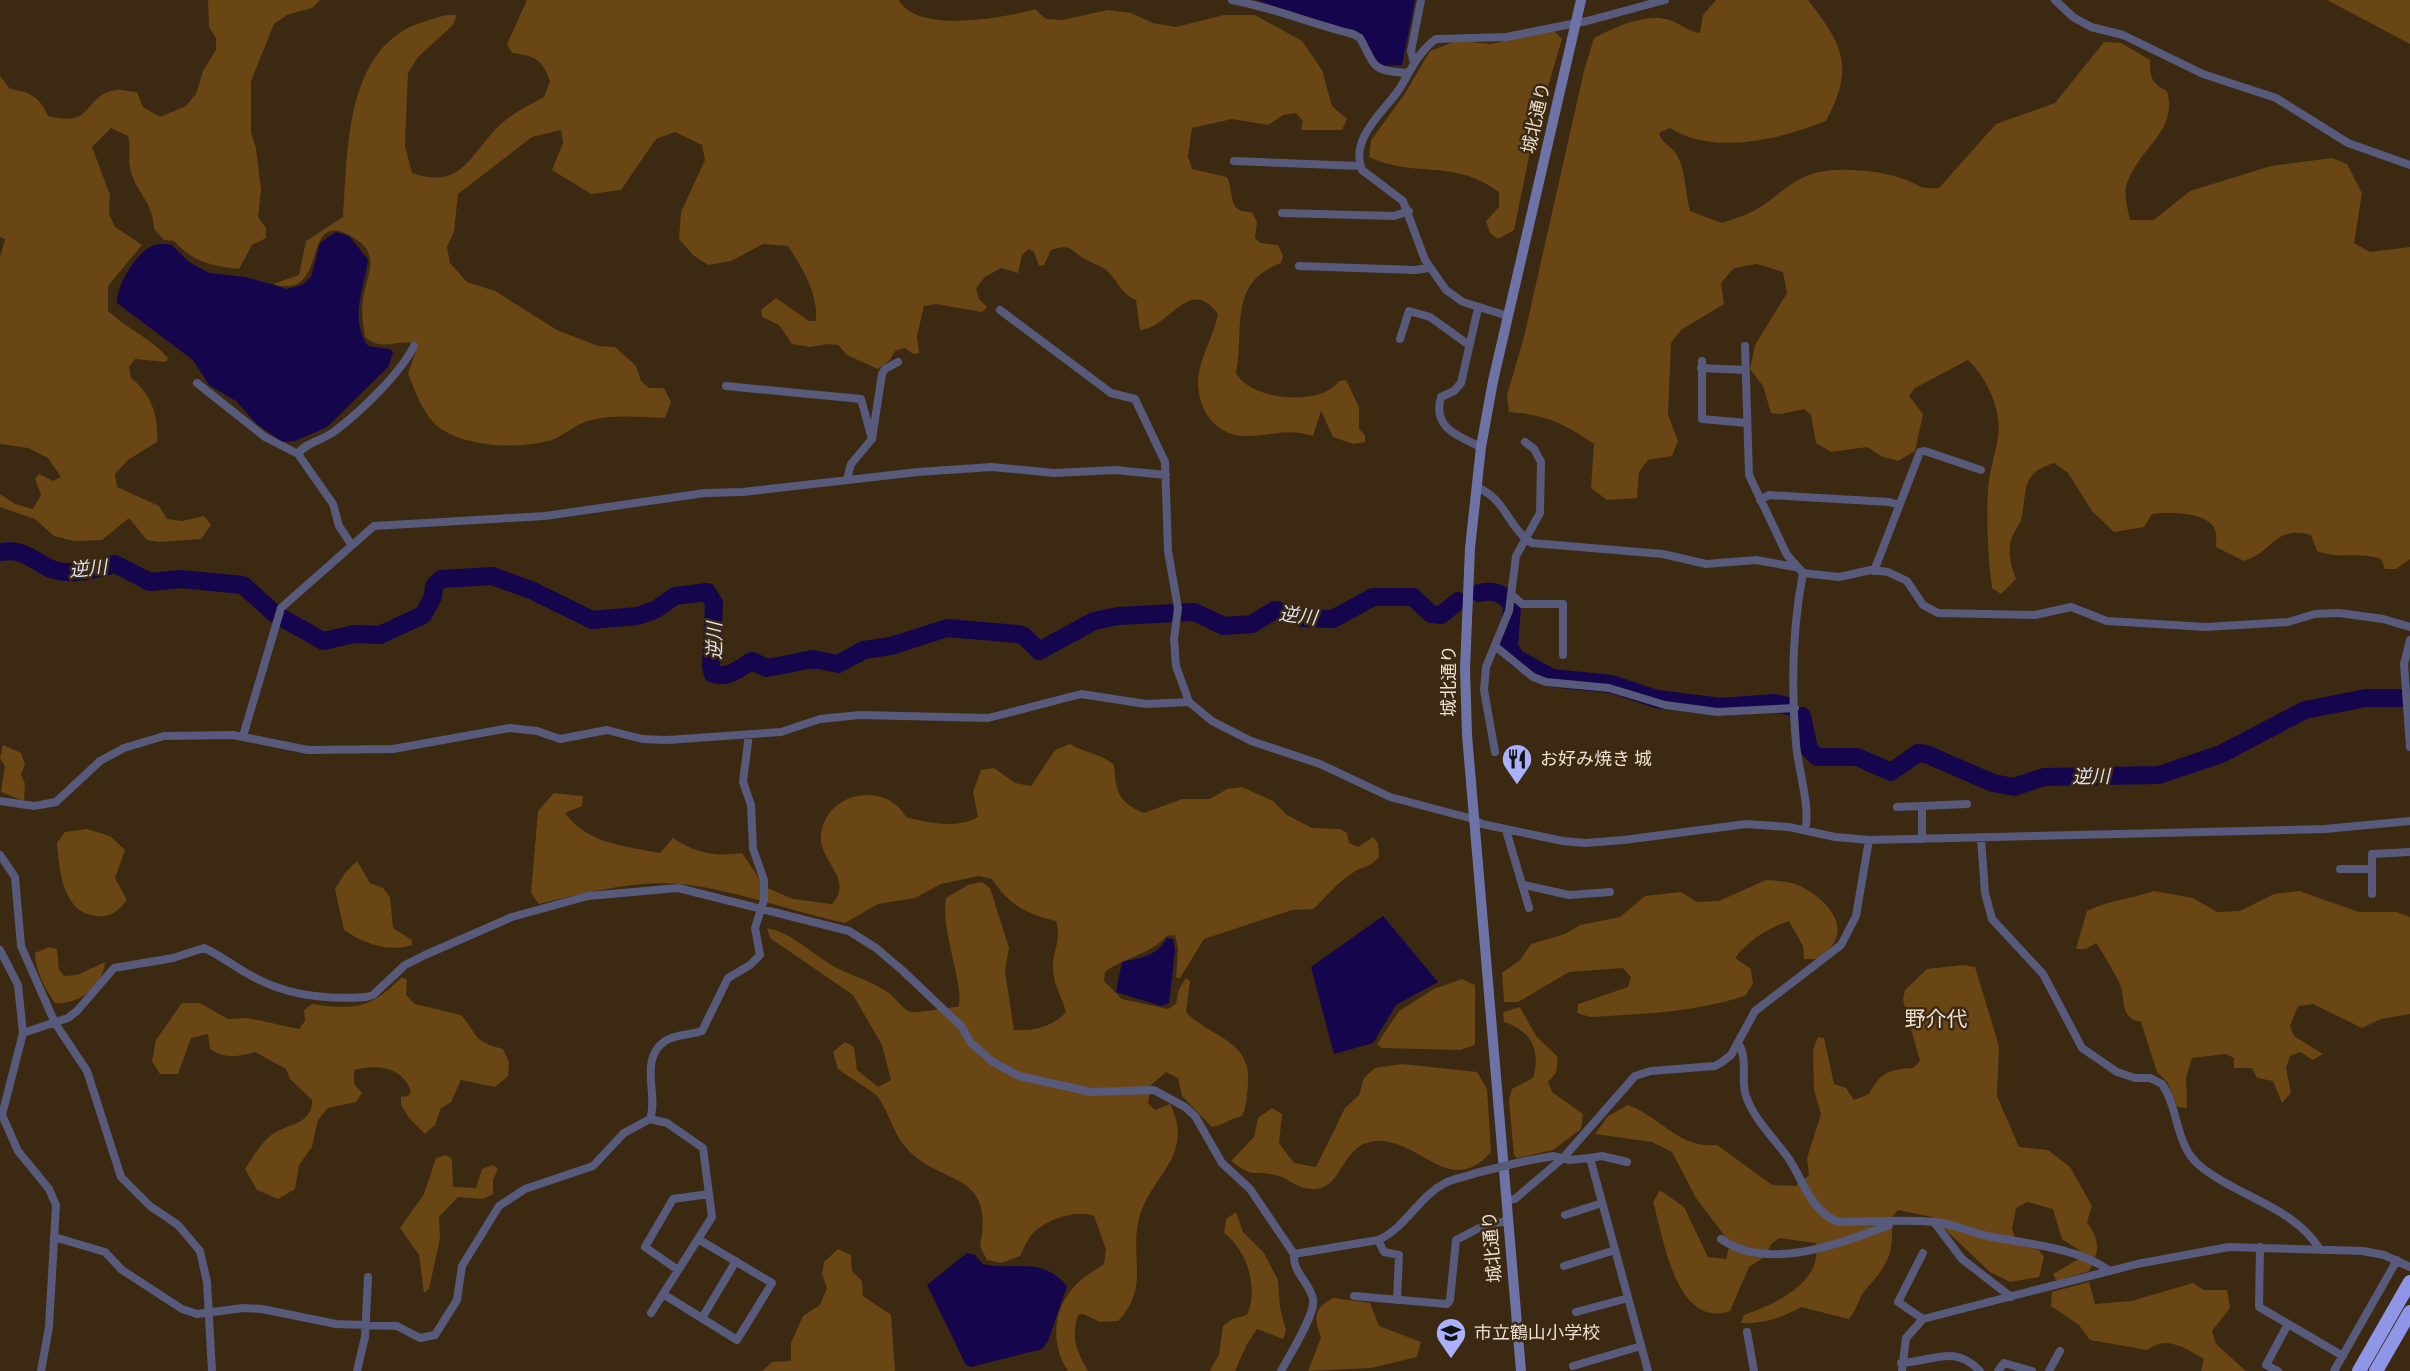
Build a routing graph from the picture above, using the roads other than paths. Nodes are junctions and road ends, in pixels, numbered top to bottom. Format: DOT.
graph roads {
  1 [pos="1232,0"];
  2 [pos="1421,0"];
  3 [pos="1581,0"];
  4 [pos="1665,0"];
  5 [pos="2055,0"];
  6 [pos="1576,24"];
  7 [pos="1414,62"];
  8 [pos="1408,73"];
  9 [pos="1234,161"];
  10 [pos="2410,165"];
  11 [pos="1360,166"];
  12 [pos="1409,211"];
  13 [pos="1282,213"];
  14 [pos="1298,266"];
  15 [pos="1429,268"];
  16 [pos="1478,307"];
  17 [pos="1000,310"];
  18 [pos="1508,316"];
  19 [pos="1400,338"];
  20 [pos="1469,345"];
  21 [pos="414,346"];
  22 [pos="1745,346"];
  23 [pos="898,362"];
  24 [pos="1744,370"];
  25 [pos="197,383"];
  26 [pos="726,386"];
  27 [pos="1747,423"];
  28 [pos="872,439"];
  29 [pos="1525,442"];
  30 [pos="1481,447"];
  31 [pos="298,454"];
  32 [pos="1981,470"];
  33 [pos="1166,475"];
  34 [pos="847,479"];
  35 [pos="1476,487"];
  36 [pos="1760,500"];
  37 [pos="1899,505"];
  38 [pos="1526,539"];
  39 [pos="351,544"];
  40 [pos="1796,567"];
  41 [pos="1874,571"];
  42 [pos="1804,573"];
  43 [pos="1512,595"];
  44 [pos="2410,627"];
  45 [pos="2410,640"];
  46 [pos="1495,646"];
  47 [pos="1563,655"];
  48 [pos="1189,702"];
  49 [pos="1795,708"];
  50 [pos="749,734"];
  51 [pos="243,736"];
  52 [pos="2410,747"];
  53 [pos="1495,752"];
  54 [pos="0,801"];
  55 [pos="1967,804"];
  56 [pos="1922,806"];
  57 [pos="1897,807"];
  58 [pos="1473,819"];
  59 [pos="2410,821"];
  60 [pos="1506,830"];
  61 [pos="1805,830"];
  62 [pos="1922,839"];
  63 [pos="1982,839"];
  64 [pos="1869,840"];
  65 [pos="2410,852"];
  66 [pos="0,855"];
  67 [pos="2340,869"];
  68 [pos="2372,869"];
  69 [pos="1524,885"];
  70 [pos="1610,892"];
  71 [pos="2372,894"];
  72 [pos="762,908"];
  73 [pos="1529,908"];
  74 [pos="0,950"];
  75 [pos="55,1023"];
  76 [pos="23,1033"];
  77 [pos="1738,1043"];
  78 [pos="650,1119"];
  79 [pos="1563,1158"];
  80 [pos="1590,1158"];
  81 [pos="1627,1162"];
  82 [pos="709,1194"];
  83 [pos="1506,1200"];
  84 [pos="1602,1203"];
  85 [pos="1565,1215"];
  86 [pos="1508,1221"];
  87 [pos="1934,1222"];
  88 [pos="1893,1223"];
  89 [pos="54,1237"];
  90 [pos="1721,1238"];
  91 [pos="698,1239"];
  92 [pos="1378,1240"];
  93 [pos="2260,1247"];
  94 [pos="2319,1248"];
  95 [pos="1615,1250"];
  96 [pos="1923,1253"];
  97 [pos="1294,1254"];
  98 [pos="736,1261"];
  99 [pos="2403,1263"];
  100 [pos="1564,1266"];
  101 [pos="678,1270"];
  102 [pos="2110,1271"];
  103 [pos="368,1277"];
  104 [pos="2410,1282"];
  105 [pos="663,1294"];
  106 [pos="1354,1296"];
  107 [pos="2011,1297"];
  108 [pos="1628,1298"];
  109 [pos="1396,1300"];
  110 [pos="1576,1312"];
  111 [pos="2410,1312"];
  112 [pos="651,1313"];
  113 [pos="208,1314"];
  114 [pos="702,1318"];
  115 [pos="1923,1319"];
  116 [pos="2288,1324"];
  117 [pos="365,1325"];
  118 [pos="1747,1332"];
  119 [pos="1641,1346"];
  120 [pos="2060,1351"];
  121 [pos="2343,1356"];
  122 [pos="1573,1366"];
  123 [pos="1902,1367"];
  124 [pos="41,1371"];
  125 [pos="212,1371"];
  126 [pos="357,1371"];
  127 [pos="1282,1371"];
  128 [pos="1521,1371"];
  129 [pos="1648,1371"];
  130 [pos="1754,1371"];
  131 [pos="1980,1371"];
  132 [pos="1998,1371"];
  133 [pos="2032,1371"];
  134 [pos="2049,1371"];
  135 [pos="2278,1371"];
  136 [pos="2334,1371"];
  137 [pos="2359,1371"];
  138 [pos="2376,1371"];
  1 -- 8 [label="street"];
  2 -- 7 [label="street"];
  3 -- 6 [label="street, 城北通り"];
  4 -- 6 [label="street"];
  5 -- 10 [label="street"];
  6 -- 7 [label="street"];
  6 -- 18 [label="street, 城北通り"];
  7 -- 8 [label="street"];
  8 -- 11 [label="street"];
  9 -- 11 [label="street"];
  11 -- 12 [label="street"];
  12 -- 13 [label="street"];
  12 -- 15 [label="street"];
  14 -- 15 [label="street"];
  15 -- 16 [label="street"];
  16 -- 18 [label="street"];
  16 -- 20 [label="street"];
  17 -- 33 [label="street"];
  18 -- 30 [label="street, 城北通り"];
  19 -- 20 [label="street"];
  20 -- 30 [label="street"];
  21 -- 31 [label="street"];
  22 -- 24 [label="street"];
  23 -- 28 [label="street"];
  24 -- 27 [label="street"];
  24 -- 27 [label="street"];
  25 -- 31 [label="street"];
  26 -- 28 [label="street"];
  27 -- 36 [label="street"];
  28 -- 34 [label="street"];
  29 -- 38 [label="street"];
  30 -- 35 [label="street, 城北通り"];
  31 -- 39 [label="street"];
  32 -- 37 [label="street"];
  33 -- 34 [label="street"];
  33 -- 48 [label="street"];
  34 -- 39 [label="street"];
  35 -- 38 [label="street"];
  35 -- 58 [label="street, 城北通り"];
  36 -- 37 [label="street"];
  36 -- 40 [label="street"];
  37 -- 41 [label="street"];
  38 -- 40 [label="street"];
  38 -- 43 [label="street"];
  39 -- 51 [label="street"];
  40 -- 42 [label="street"];
  41 -- 42 [label="street"];
  41 -- 44 [label="street"];
  42 -- 49 [label="street"];
  43 -- 46 [label="street"];
  43 -- 47 [label="street"];
  45 -- 52 [label="street"];
  46 -- 49 [label="street"];
  46 -- 53 [label="street"];
  48 -- 50 [label="street"];
  48 -- 58 [label="street"];
  49 -- 61 [label="street"];
  50 -- 51 [label="street"];
  50 -- 72 [label="street"];
  51 -- 54 [label="street"];
  55 -- 56 [label="street"];
  56 -- 57 [label="street"];
  56 -- 62 [label="street"];
  58 -- 60 [label="street"];
  58 -- 83 [label="street, 城北通り"];
  59 -- 63 [label="street"];
  60 -- 61 [label="street"];
  60 -- 69 [label="street"];
  61 -- 64 [label="street"];
  62 -- 63 [label="street"];
  62 -- 64 [label="street"];
  63 -- 94 [label="street"];
  64 -- 77 [label="street"];
  65 -- 68 [label="street"];
  66 -- 75 [label="street"];
  67 -- 68 [label="street"];
  68 -- 71 [label="street"];
  69 -- 70 [label="street"];
  69 -- 73 [label="street"];
  72 -- 75 [label="street"];
  72 -- 78 [label="street"];
  72 -- 97 [label="street"];
  74 -- 76 [label="street"];
  75 -- 76 [label="street"];
  75 -- 113 [label="street"];
  76 -- 89 [label="street"];
  77 -- 79 [label="street"];
  77 -- 88 [label="street"];
  78 -- 82 [label="street"];
  78 -- 117 [label="street"];
  79 -- 80 [label="street"];
  79 -- 83 [label="street"];
  79 -- 92 [label="street, bridge"];
  80 -- 81 [label="street"];
  80 -- 84 [label="street"];
  82 -- 91 [label="street"];
  82 -- 101 [label="street"];
  83 -- 86 [label="street, 城北通り"];
  84 -- 85 [label="street"];
  84 -- 95 [label="street"];
  86 -- 109 [label="street"];
  86 -- 128 [label="street, 城北通り"];
  87 -- 88 [label="street"];
  87 -- 102 [label="street"];
  87 -- 107 [label="street"];
  88 -- 90 [label="street"];
  89 -- 113 [label="street"];
  89 -- 124 [label="street"];
  91 -- 98 [label="street"];
  91 -- 101 [label="street"];
  92 -- 97 [label="street"];
  92 -- 109 [label="street"];
  93 -- 94 [label="street"];
  93 -- 102 [label="street"];
  93 -- 116 [label="street"];
  94 -- 99 [label="street"];
  95 -- 100 [label="street"];
  95 -- 108 [label="street"];
  96 -- 115 [label="street"];
  97 -- 127 [label="street"];
  98 -- 114 [label="street"];
  98 -- 114 [label="street"];
  99 -- 121 [label="street"];
  101 -- 105 [label="street"];
  102 -- 107 [label="street"];
  103 -- 117 [label="street"];
  104 -- 137 [label="highway"];
  105 -- 112 [label="street"];
  105 -- 114 [label="street"];
  106 -- 109 [label="street"];
  107 -- 115 [label="street"];
  108 -- 110 [label="street"];
  108 -- 119 [label="street"];
  111 -- 138 [label="highway"];
  113 -- 117 [label="street"];
  113 -- 125 [label="street"];
  115 -- 123 [label="street"];
  116 -- 121 [label="street"];
  116 -- 135 [label="street"];
  117 -- 126 [label="street"];
  118 -- 130 [label="street"];
  119 -- 122 [label="street"];
  119 -- 129 [label="street"];
  120 -- 134 [label="street"];
  121 -- 136 [label="street"];
  123 -- 131 [label="street"];
  132 -- 133 [label="street"];
}
